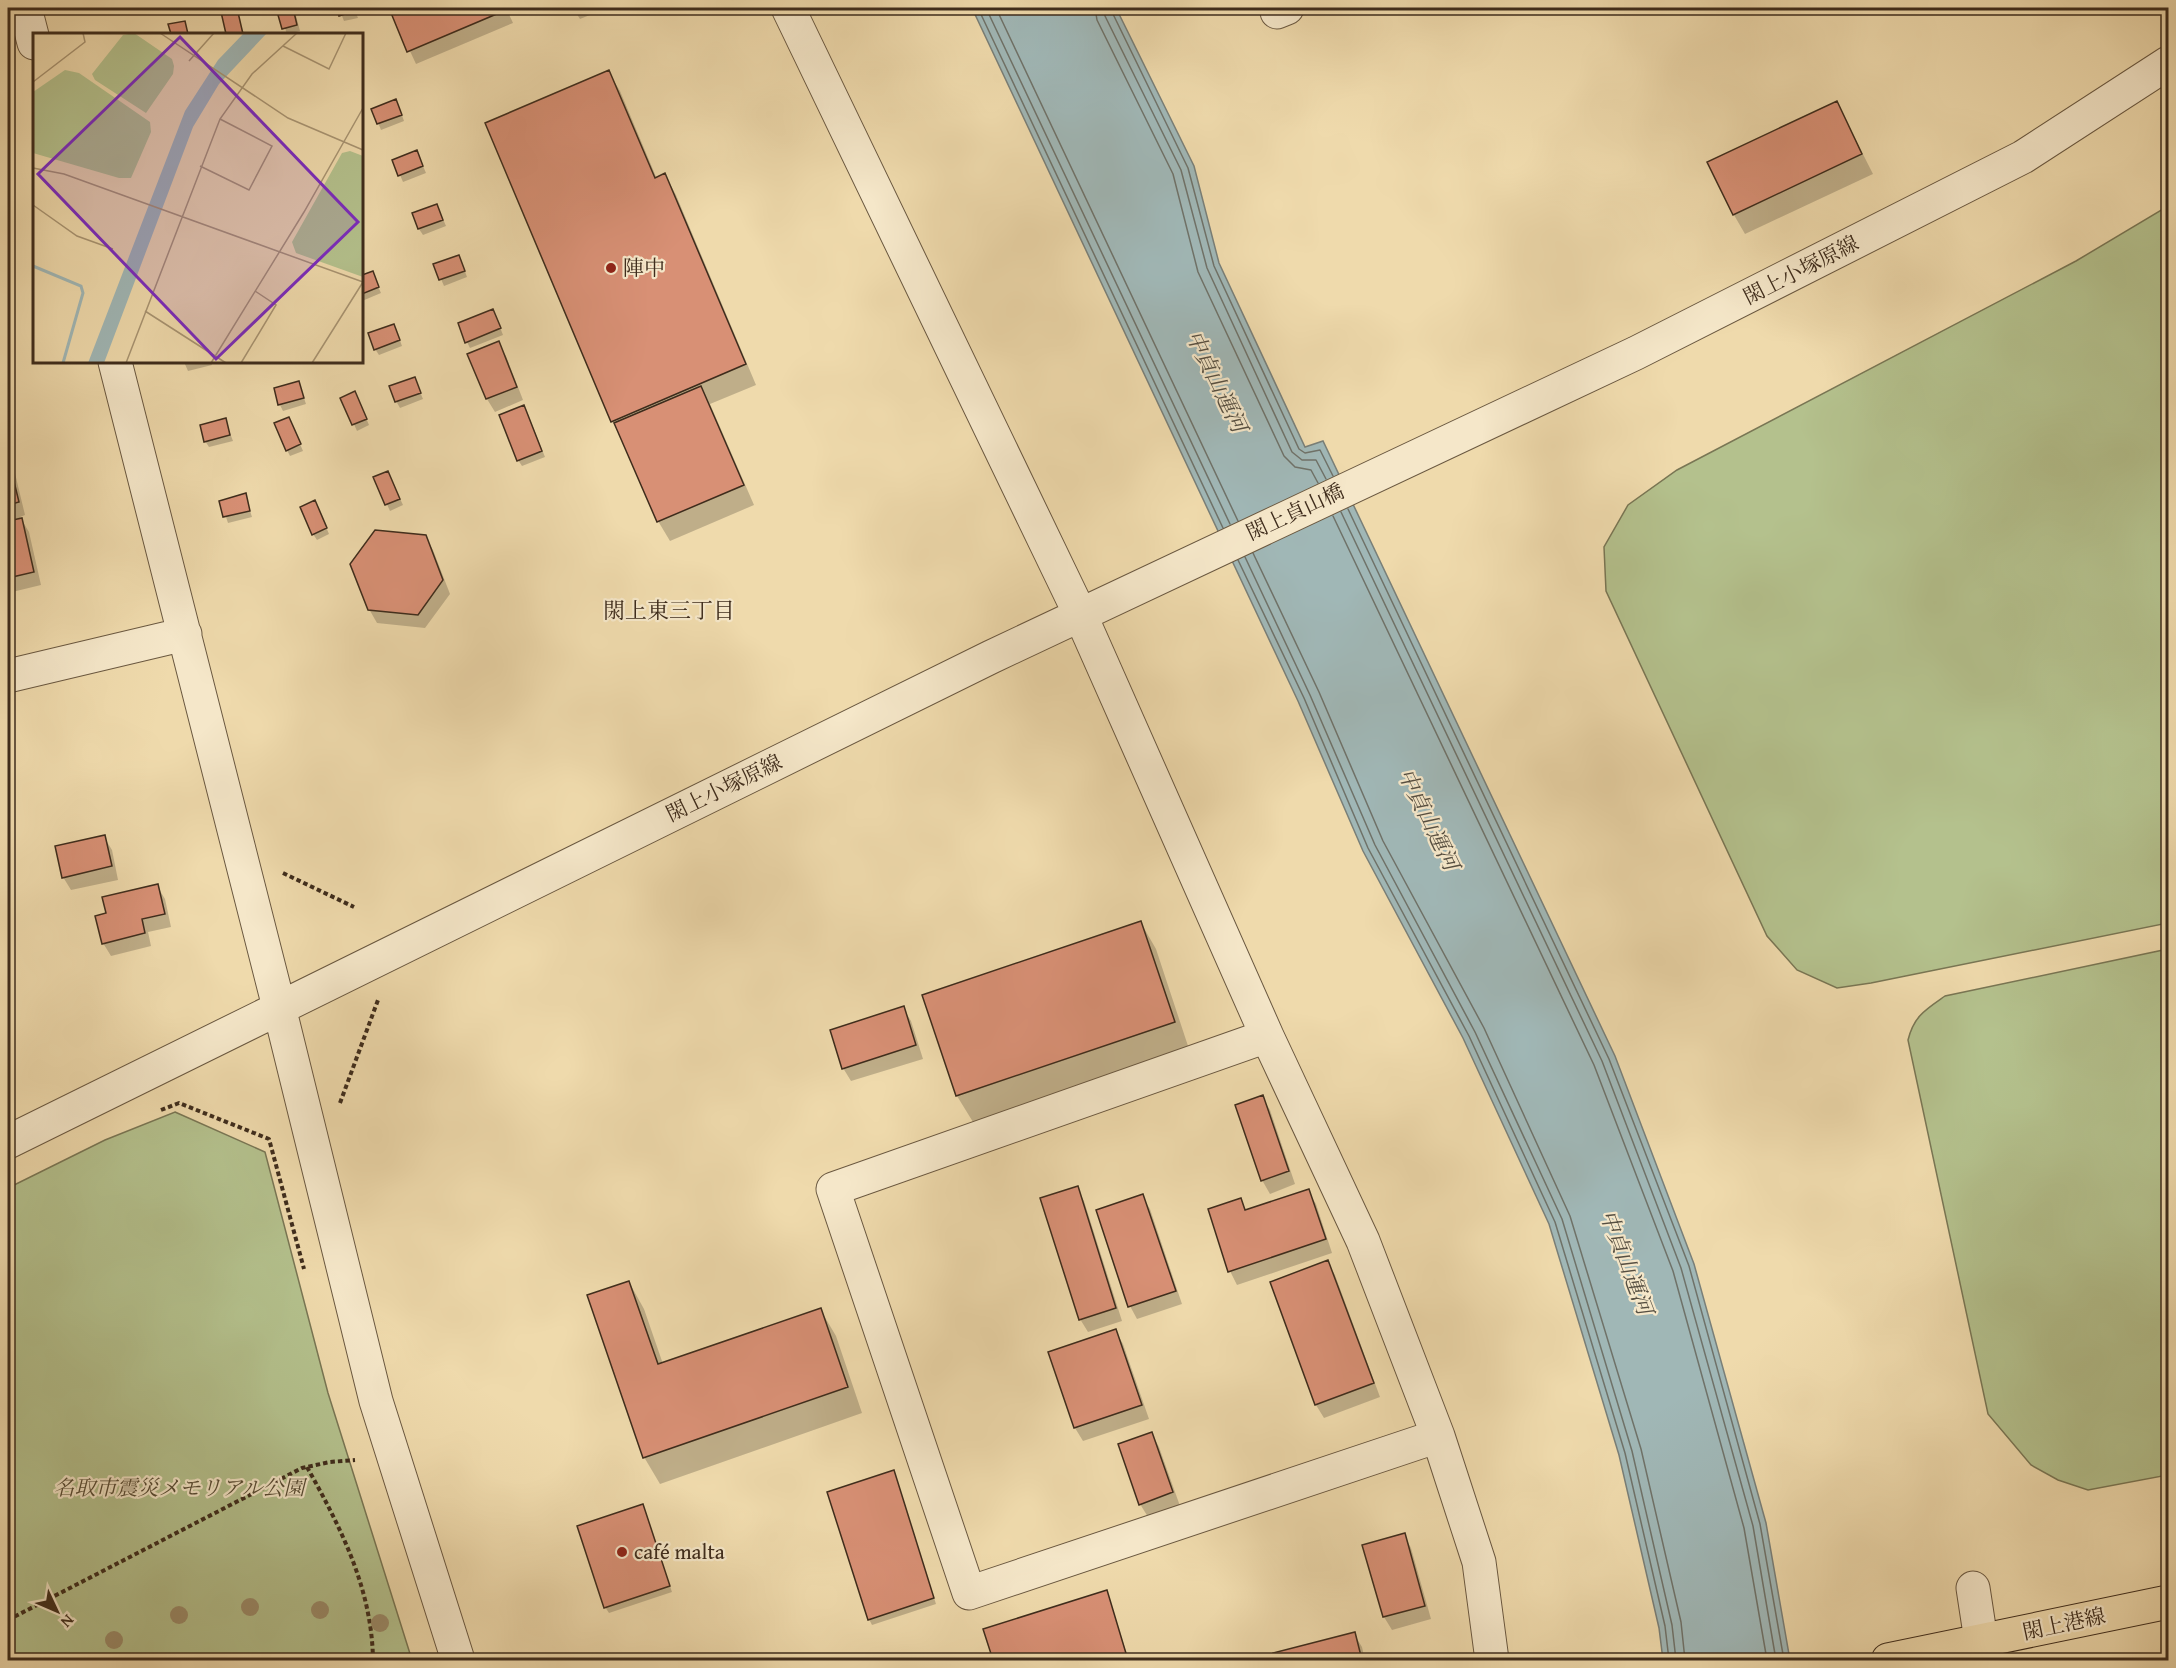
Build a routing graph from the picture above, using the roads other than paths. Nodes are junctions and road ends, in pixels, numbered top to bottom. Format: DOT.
graph roads {
  1 [pos="788,8"];
  2 [pos="25,10"];
  3 [pos="33,39"];
  4 [pos="2169,63"];
  5 [pos="115,363"];
  6 [pos="1420,454"];
  7 [pos="1170,571"];
  8 [pos="1080,614"];
  9 [pos="185,634"];
  10 [pos="8,676"];
  11 [pos="279,1007"];
  12 [pos="1267,1036"];
  13 [pos="8,1142"];
  14 [pos="1438,1436"];
  15 [pos="1973,1588"];
  16 [pos="2169,1602"];
  17 [pos="1982,1651"];
  18 [pos="458,1660"];
  19 [pos="1492,1660"];
  20 [pos="1888,1660"];
  1 -- 8 [label="street"];
  2 -- 3 [label="street"];
  4 -- 6 [label="street, 閖上小塚原線"];
  5 -- 9 [label="street"];
  6 -- 7 [label="street, 閖上貞山橋"];
  7 -- 8 [label="street, 閖上小塚原線"];
  8 -- 11 [label="street, 閖上小塚原線"];
  8 -- 12 [label="street"];
  9 -- 10 [label="street"];
  9 -- 11 [label="street"];
  11 -- 13 [label="street, 閖上小塚原線"];
  11 -- 18 [label="street"];
  12 -- 14 [label="street"];
  12 -- 14 [label="street"];
  14 -- 19 [label="street"];
  15 -- 17 [label="street"];
  16 -- 17 [label="main road, 閖上港線"];
  17 -- 20 [label="main road, 閖上港線"];
}
